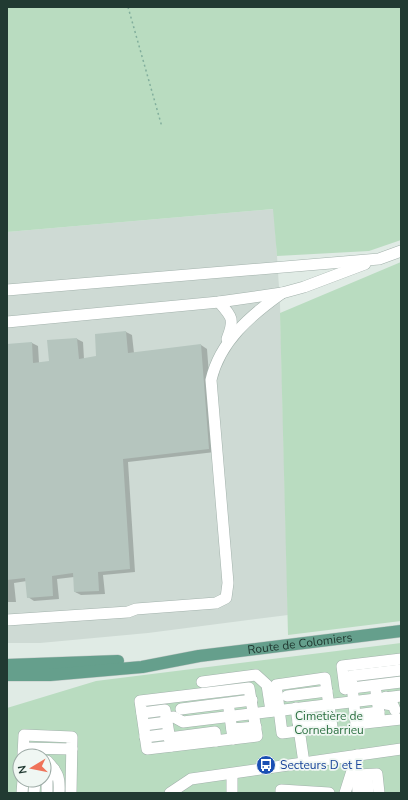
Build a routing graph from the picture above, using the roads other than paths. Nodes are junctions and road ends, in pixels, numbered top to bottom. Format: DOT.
graph roads {
  1 [pos="401,251"];
  2 [pos="379,259"];
  3 [pos="7,290"];
  4 [pos="282,293"];
  5 [pos="219,302"];
  6 [pos="7,322"];
  7 [pos="223,349"];
  8 [pos="7,620"];
  9 [pos="401,631"];
  10 [pos="199,656"];
  11 [pos="401,659"];
  12 [pos="7,665"];
  13 [pos="401,670"];
  14 [pos="374,673"];
  15 [pos="7,675"];
  16 [pos="202,682"];
  17 [pos="301,682"];
  18 [pos="401,682"];
  19 [pos="285,684"];
  20 [pos="376,685"];
  21 [pos="352,688"];
  22 [pos="227,690"];
  23 [pos="327,691"];
  24 [pos="303,694"];
  25 [pos="179,696"];
  26 [pos="287,696"];
  27 [pos="401,696"];
  28 [pos="382,698"];
  29 [pos="252,700"];
  30 [pos="350,701"];
  31 [pos="229,702"];
  32 [pos="329,704"];
  33 [pos="181,709"];
  34 [pos="288,709"];
  35 [pos="254,713"];
  36 [pos="142,714"];
  37 [pos="398,714"];
  38 [pos="226,716"];
  39 [pos="379,717"];
  40 [pos="167,720"];
  41 [pos="183,722"];
  42 [pos="144,725"];
  43 [pos="299,726"];
  44 [pos="233,734"];
  45 [pos="216,736"];
  46 [pos="170,739"];
  47 [pos="401,749"];
  48 [pos="52,750"];
  49 [pos="357,755"];
  50 [pos="304,763"];
  51 [pos="52,767"];
  52 [pos="54,769"];
  53 [pos="232,774"];
  54 [pos="367,775"];
  55 [pos="293,792"];
  56 [pos="47,793"];
  57 [pos="60,793"];
  58 [pos="71,793"];
  59 [pos="170,793"];
  60 [pos="232,793"];
  61 [pos="281,793"];
  62 [pos="318,793"];
  63 [pos="329,793"];
  64 [pos="345,793"];
  65 [pos="358,793"];
  66 [pos="368,793"];
  67 [pos="379,793"];
  1 -- 2 [label="lane"];
  2 -- 3 [label="lane"];
  2 -- 4 [label="lane"];
  4 -- 5 [label="lane"];
  4 -- 7 [label="lane"];
  5 -- 6 [label="lane"];
  5 -- 7 [label="lane"];
  7 -- 8 [label="lane"];
  9 -- 10 [label="main road, Route de Colomiers"];
  10 -- 12 [label="main road, Route de Colomiers"];
  10 -- 15 [label="main road, Route de Colomiers"];
  11 -- 30 [label="lane"];
  13 -- 14 [label="lane"];
  14 -- 20 [label="lane"];
  14 -- 21 [label="lane"];
  16 -- 34 [label="lane"];
  17 -- 19 [label="lane"];
  17 -- 23 [label="lane"];
  17 -- 24 [label="lane"];
  18 -- 20 [label="lane"];
  19 -- 26 [label="lane"];
  19 -- 34 [label="lane"];
  20 -- 21 [label="lane"];
  20 -- 28 [label="lane"];
  21 -- 30 [label="lane"];
  22 -- 25 [label="lane"];
  22 -- 29 [label="lane"];
  22 -- 31 [label="lane"];
  23 -- 24 [label="lane"];
  23 -- 32 [label="lane"];
  24 -- 26 [label="lane"];
  24 -- 34 [label="lane"];
  25 -- 33 [label="lane"];
  25 -- 36 [label="lane"];
  26 -- 34 [label="lane"];
  27 -- 28 [label="lane"];
  28 -- 30 [label="lane"];
  28 -- 37 [label="lane"];
  28 -- 39 [label="lane"];
  29 -- 31 [label="lane"];
  29 -- 35 [label="lane"];
  30 -- 32 [label="lane"];
  30 -- 39 [label="lane"];
  31 -- 33 [label="lane"];
  31 -- 38 [label="lane"];
  32 -- 34 [label="lane"];
  32 -- 43 [label="lane"];
  33 -- 41 [label="lane"];
  34 -- 35 [label="lane"];
  34 -- 43 [label="lane"];
  34 -- 43 [label="lane"];
  35 -- 38 [label="lane"];
  35 -- 44 [label="lane"];
  36 -- 40 [label="lane"];
  36 -- 42 [label="lane"];
  37 -- 39 [label="lane"];
  38 -- 41 [label="lane"];
  38 -- 44 [label="lane"];
  38 -- 45 [label="lane"];
  40 -- 41 [label="lane"];
  40 -- 42 [label="lane"];
  40 -- 46 [label="lane"];
  42 -- 46 [label="lane"];
  43 -- 50 [label="lane"];
  44 -- 45 [label="lane"];
  45 -- 46 [label="lane"];
  47 -- 49 [label="lane"];
  48 -- 58 [label="lane"];
  49 -- 50 [label="lane"];
  49 -- 64 [label="lane"];
  50 -- 53 [label="lane"];
  51 -- 52 [label="lane"];
  52 -- 56 [label="lane"];
  52 -- 57 [label="lane"];
  53 -- 59 [label="lane"];
  53 -- 60 [label="lane"];
  54 -- 65 [label="lane"];
  54 -- 66 [label="lane"];
  54 -- 67 [label="lane"];
  55 -- 61 [label="lane"];
  55 -- 62 [label="lane"];
  62 -- 63 [label="lane"];
}
